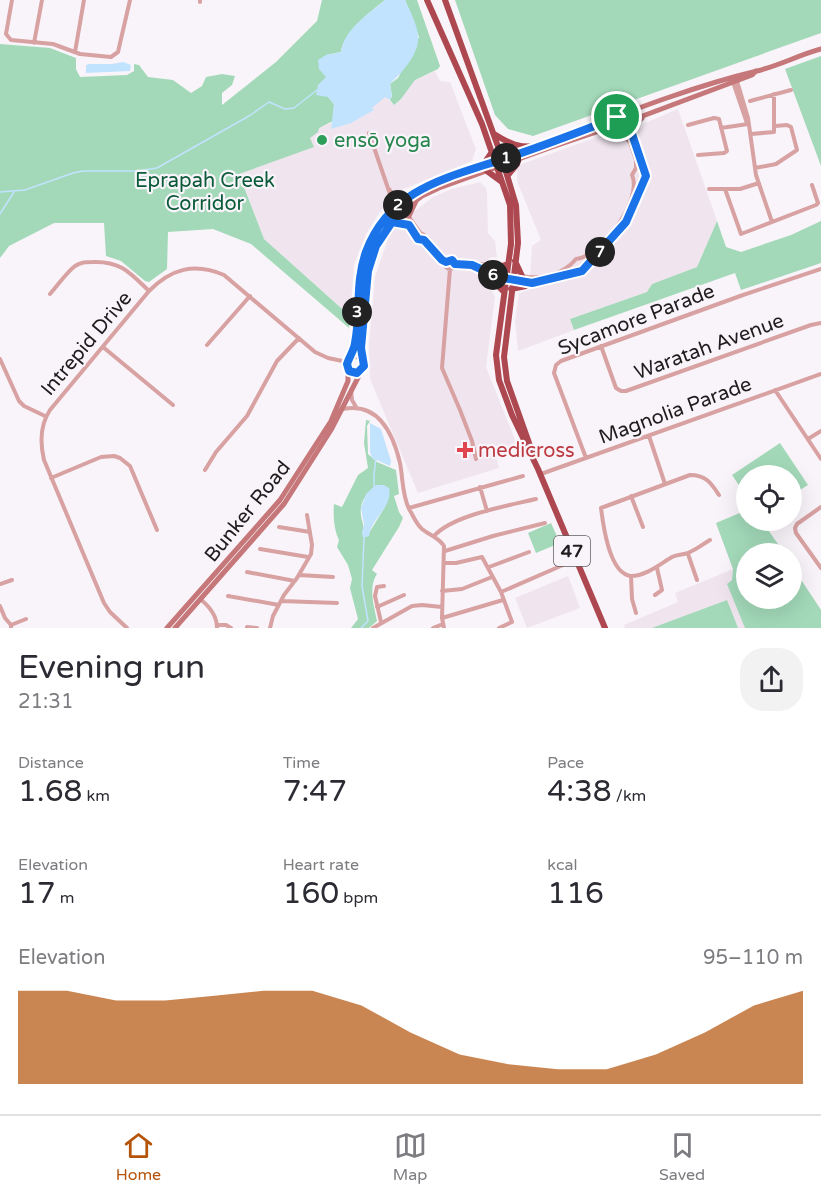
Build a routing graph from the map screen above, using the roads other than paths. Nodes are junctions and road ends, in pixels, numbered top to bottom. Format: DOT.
graph roads {
  1 [pos="12,0"];
  2 [pos="42,0"];
  3 [pos="84,0"];
  4 [pos="130,0"];
  5 [pos="427,0"];
  6 [pos="445,0"];
  7 [pos="34,43"];
  8 [pos="821,49"];
  9 [pos="75,52"];
  10 [pos="734,80"];
  11 [pos="791,90"];
  12 [pos="774,94"];
  13 [pos="750,101"];
  14 [pos="623,115"];
  15 [pos="643,116"];
  16 [pos="626,122"];
  17 [pos="748,124"];
  18 [pos="688,125"];
  19 [pos="775,126"];
  20 [pos="614,127"];
  21 [pos="721,128"];
  22 [pos="631,132"];
  23 [pos="369,133"];
  24 [pos="493,133"];
  25 [pos="750,134"];
  26 [pos="630,141"];
  27 [pos="538,146"];
  28 [pos="492,152"];
  29 [pos="698,155"];
  30 [pos="519,158"];
  31 [pos="500,163"];
  32 [pos="485,168"];
  33 [pos="636,168"];
  34 [pos="755,168"];
  35 [pos="643,169"];
  36 [pos="508,175"];
  37 [pos="634,180"];
  38 [pos="642,181"];
  39 [pos="503,183"];
  40 [pos="759,183"];
  41 [pos="812,185"];
  42 [pos="709,189"];
  43 [pos="725,189"];
  44 [pos="417,199"];
  45 [pos="398,205"];
  46 [pos="402,211"];
  47 [pos="408,216"];
  48 [pos="392,222"];
  49 [pos="772,222"];
  50 [pos="409,225"];
  51 [pos="419,235"];
  52 [pos="582,259"];
  53 [pos="515,261"];
  54 [pos="446,262"];
  55 [pos="455,264"];
  56 [pos="508,264"];
  57 [pos="572,264"];
  58 [pos="472,265"];
  59 [pos="585,266"];
  60 [pos="450,269"];
  61 [pos="493,269"];
  62 [pos="821,269"];
  63 [pos="577,271"];
  64 [pos="522,276"];
  65 [pos="498,277"];
  66 [pos="509,277"];
  67 [pos="529,283"];
  68 [pos="149,291"];
  69 [pos="507,291"];
  70 [pos="50,294"];
  71 [pos="250,296"];
  72 [pos="821,323"];
  73 [pos="299,338"];
  74 [pos="207,345"];
  75 [pos="602,346"];
  76 [pos="103,347"];
  77 [pos="0,359"];
  78 [pos="349,360"];
  79 [pos="363,360"];
  80 [pos="349,371"];
  81 [pos="360,372"];
  82 [pos="821,374"];
  83 [pos="351,389"];
  84 [pos="775,390"];
  85 [pos="173,405"];
  86 [pos="356,406"];
  87 [pos="342,409"];
  88 [pos="45,416"];
  89 [pos="821,431"];
  90 [pos="649,436"];
  91 [pos="808,439"];
  92 [pos="586,458"];
  93 [pos="476,459"];
  94 [pos="821,459"];
  95 [pos="205,470"];
  96 [pos="539,471"];
  97 [pos="523,476"];
  98 [pos="51,478"];
  99 [pos="665,484"];
  100 [pos="480,487"];
  101 [pos="719,495"];
  102 [pos="631,496"];
  103 [pos="536,499"];
  104 [pos="282,502"];
  105 [pos="821,507"];
  106 [pos="409,508"];
  107 [pos="487,511"];
  108 [pos="307,515"];
  109 [pos="545,523"];
  110 [pos="279,526"];
  111 [pos="643,527"];
  112 [pos="157,530"];
  113 [pos="309,531"];
  114 [pos="434,536"];
  115 [pos="710,540"];
  116 [pos="260,549"];
  117 [pos="445,551"];
  118 [pos="529,552"];
  119 [pos="688,554"];
  120 [pos="308,557"];
  121 [pos="444,562"];
  122 [pos="563,565"];
  123 [pos="489,567"];
  124 [pos="657,568"];
  125 [pos="821,568"];
  126 [pos="247,572"];
  127 [pos="298,575"];
  128 [pos="631,576"];
  129 [pos="333,577"];
  130 [pos="492,577"];
  131 [pos="12,580"];
  132 [pos="697,580"];
  133 [pos="295,581"];
  134 [pos="0,584"];
  135 [pos="384,586"];
  136 [pos="442,591"];
  137 [pos="501,592"];
  138 [pos="228,596"];
  139 [pos="404,596"];
  140 [pos="655,596"];
  141 [pos="198,598"];
  142 [pos="503,600"];
  143 [pos="280,603"];
  144 [pos="337,603"];
  145 [pos="0,606"];
  146 [pos="377,607"];
  147 [pos="442,607"];
  148 [pos="636,613"];
  149 [pos="26,619"];
  150 [pos="381,622"];
  151 [pos="443,623"];
  152 [pos="11,626"];
  153 [pos="217,626"];
  154 [pos="247,627"];
  155 [pos="127,628"];
  156 [pos="167,628"];
  157 [pos="175,628"];
  158 [pos="231,628"];
  159 [pos="257,628"];
  160 [pos="270,628"];
  161 [pos="373,628"];
  162 [pos="433,628"];
  163 [pos="500,628"];
  164 [pos="605,628"];
  1 -- 7 [label="street"];
  2 -- 7 [label="street"];
  3 -- 9 [label="street"];
  4 -- 9 [label="street"];
  5 -- 28 [label="highway"];
  6 -- 24 [label="highway"];
  7 -- 9 [label="street"];
  8 -- 10 [label="main road"];
  10 -- 14 [label="main road"];
  10 -- 15 [label="main road"];
  10 -- 17 [label="street"];
  11 -- 12 [label="street"];
  12 -- 13 [label="street"];
  12 -- 19 [label="street"];
  14 -- 16 [label="street"];
  14 -- 27 [label="main road"];
  15 -- 16 [label="main road"];
  15 -- 22 [label="main road"];
  16 -- 20 [label="main road"];
  16 -- 22 [label="street"];
  16 -- 26 [label="street"];
  17 -- 21 [label="street"];
  17 -- 25 [label="street"];
  18 -- 21 [label="street"];
  19 -- 25 [label="street"];
  19 -- 34 [label="street"];
  20 -- 26 [label="main road"];
  20 -- 30 [label="main road"];
  21 -- 29 [label="street"];
  22 -- 35 [label="street"];
  23 -- 45 [label="street"];
  24 -- 27 [label="highway"];
  24 -- 31 [label="highway, 47"];
  25 -- 34 [label="street"];
  26 -- 33 [label="street"];
  27 -- 31 [label="main road"];
  28 -- 31 [label="highway"];
  28 -- 32 [label="highway"];
  30 -- 31 [label="main road"];
  30 -- 36 [label="highway"];
  31 -- 32 [label="main road"];
  31 -- 36 [label="highway, 47"];
  31 -- 39 [label="highway, 47"];
  32 -- 39 [label="highway"];
  32 -- 44 [label="main road"];
  32 -- 45 [label="main road"];
  33 -- 35 [label="street"];
  33 -- 37 [label="street"];
  34 -- 40 [label="street"];
  35 -- 38 [label="street"];
  36 -- 53 [label="highway, 47"];
  37 -- 38 [label="street"];
  37 -- 52 [label="street"];
  38 -- 59 [label="street"];
  39 -- 56 [label="highway, 47"];
  40 -- 43 [label="street"];
  40 -- 49 [label="street"];
  41 -- 49 [label="street"];
  42 -- 43 [label="street"];
  43 -- 49 [label="street"];
  44 -- 46 [label="main road"];
  44 -- 47 [label="main road"];
  45 -- 46 [label="street"];
  45 -- 78 [label="main road"];
  46 -- 47 [label="street"];
  46 -- 48 [label="main road"];
  46 -- 50 [label="street"];
  47 -- 51 [label="street"];
  48 -- 50 [label="main road"];
  48 -- 79 [label="main road"];
  50 -- 51 [label="street"];
  51 -- 54 [label="street"];
  52 -- 57 [label="street"];
  52 -- 59 [label="street"];
  53 -- 64 [label="highway"];
  53 -- 66 [label="highway, 47"];
  54 -- 55 [label="street"];
  54 -- 60 [label="street"];
  55 -- 58 [label="street"];
  55 -- 60 [label="street"];
  56 -- 61 [label="highway"];
  56 -- 66 [label="highway, 47"];
  57 -- 63 [label="street"];
  57 -- 64 [label="street"];
  58 -- 61 [label="street"];
  58 -- 65 [label="street"];
  59 -- 63 [label="street"];
  60 -- 93 [label="street"];
  61 -- 66 [label="street"];
  62 -- 75 [label="street, Sycamore Parade"];
  63 -- 67 [label="street"];
  64 -- 66 [label="street"];
  65 -- 66 [label="street"];
  65 -- 69 [label="highway"];
  66 -- 67 [label="street"];
  66 -- 69 [label="highway, 47"];
  67 -- 69 [label="highway"];
  68 -- 70 [label="street"];
  68 -- 71 [label="street, Intrepid Drive"];
  68 -- 76 [label="street, Intrepid Drive"];
  69 -- 96 [label="highway, 47"];
  71 -- 73 [label="street, Intrepid Drive"];
  71 -- 74 [label="street"];
  72 -- 75 [label="street, Waratah Avenue"];
  73 -- 78 [label="street, Intrepid Drive"];
  73 -- 95 [label="street"];
  75 -- 92 [label="street, Sycamore Parade"];
  76 -- 85 [label="street"];
  76 -- 88 [label="street, Intrepid Drive"];
  77 -- 88 [label="street"];
  78 -- 79 [label="main road"];
  78 -- 80 [label="main road"];
  79 -- 81 [label="main road"];
  80 -- 81 [label="main road"];
  80 -- 104 [label="main road, Bunker Road"];
  81 -- 83 [label="main road, Bunker Road"];
  82 -- 84 [label="street, Magnolia Parade"];
  83 -- 86 [label="street"];
  83 -- 87 [label="main road, Bunker Road"];
  84 -- 90 [label="street, Magnolia Parade"];
  84 -- 91 [label="street"];
  86 -- 87 [label="street"];
  86 -- 106 [label="street"];
  87 -- 104 [label="main road, Bunker Road"];
  88 -- 98 [label="street, Intrepid Drive"];
  89 -- 91 [label="street"];
  90 -- 92 [label="street, Magnolia Parade"];
  90 -- 99 [label="street"];
  91 -- 94 [label="street"];
  92 -- 96 [label="street, Magnolia Parade"];
  96 -- 164 [label="highway, 47"];
  97 -- 100 [label="street"];
  98 -- 112 [label="street"];
  98 -- 155 [label="street, Intrepid Drive"];
  99 -- 101 [label="street"];
  99 -- 102 [label="street"];
  100 -- 106 [label="street"];
  100 -- 107 [label="street"];
  102 -- 111 [label="street"];
  102 -- 128 [label="street"];
  103 -- 107 [label="street"];
  104 -- 141 [label="main road, Bunker Road"];
  105 -- 125 [label="street"];
  106 -- 114 [label="street"];
  107 -- 114 [label="street"];
  108 -- 113 [label="street"];
  109 -- 117 [label="street"];
  110 -- 113 [label="street"];
  113 -- 120 [label="street"];
  114 -- 117 [label="street"];
  115 -- 119 [label="street"];
  116 -- 120 [label="street"];
  117 -- 121 [label="street"];
  118 -- 123 [label="street"];
  119 -- 124 [label="street"];
  119 -- 132 [label="street"];
  120 -- 127 [label="street"];
  121 -- 123 [label="street"];
  121 -- 136 [label="street"];
  122 -- 137 [label="street"];
  123 -- 130 [label="street"];
  124 -- 128 [label="street"];
  124 -- 140 [label="street"];
  126 -- 133 [label="street"];
  127 -- 129 [label="street"];
  127 -- 133 [label="street"];
  128 -- 148 [label="street"];
  130 -- 136 [label="street"];
  130 -- 137 [label="street"];
  131 -- 134 [label="street"];
  133 -- 143 [label="street"];
  135 -- 146 [label="street"];
  136 -- 147 [label="street"];
  137 -- 142 [label="street"];
  138 -- 143 [label="street"];
  139 -- 146 [label="street"];
  141 -- 153 [label="street"];
  141 -- 156 [label="main road, Bunker Road"];
  141 -- 157 [label="main road, Bunker Road"];
  142 -- 151 [label="street"];
  142 -- 163 [label="street"];
  143 -- 144 [label="street"];
  143 -- 160 [label="street"];
  145 -- 152 [label="street"];
  146 -- 150 [label="street"];
  147 -- 150 [label="street"];
  147 -- 151 [label="street"];
  149 -- 152 [label="street"];
  150 -- 161 [label="street"];
  151 -- 162 [label="street"];
  153 -- 158 [label="street"];
  154 -- 159 [label="street"];
}
